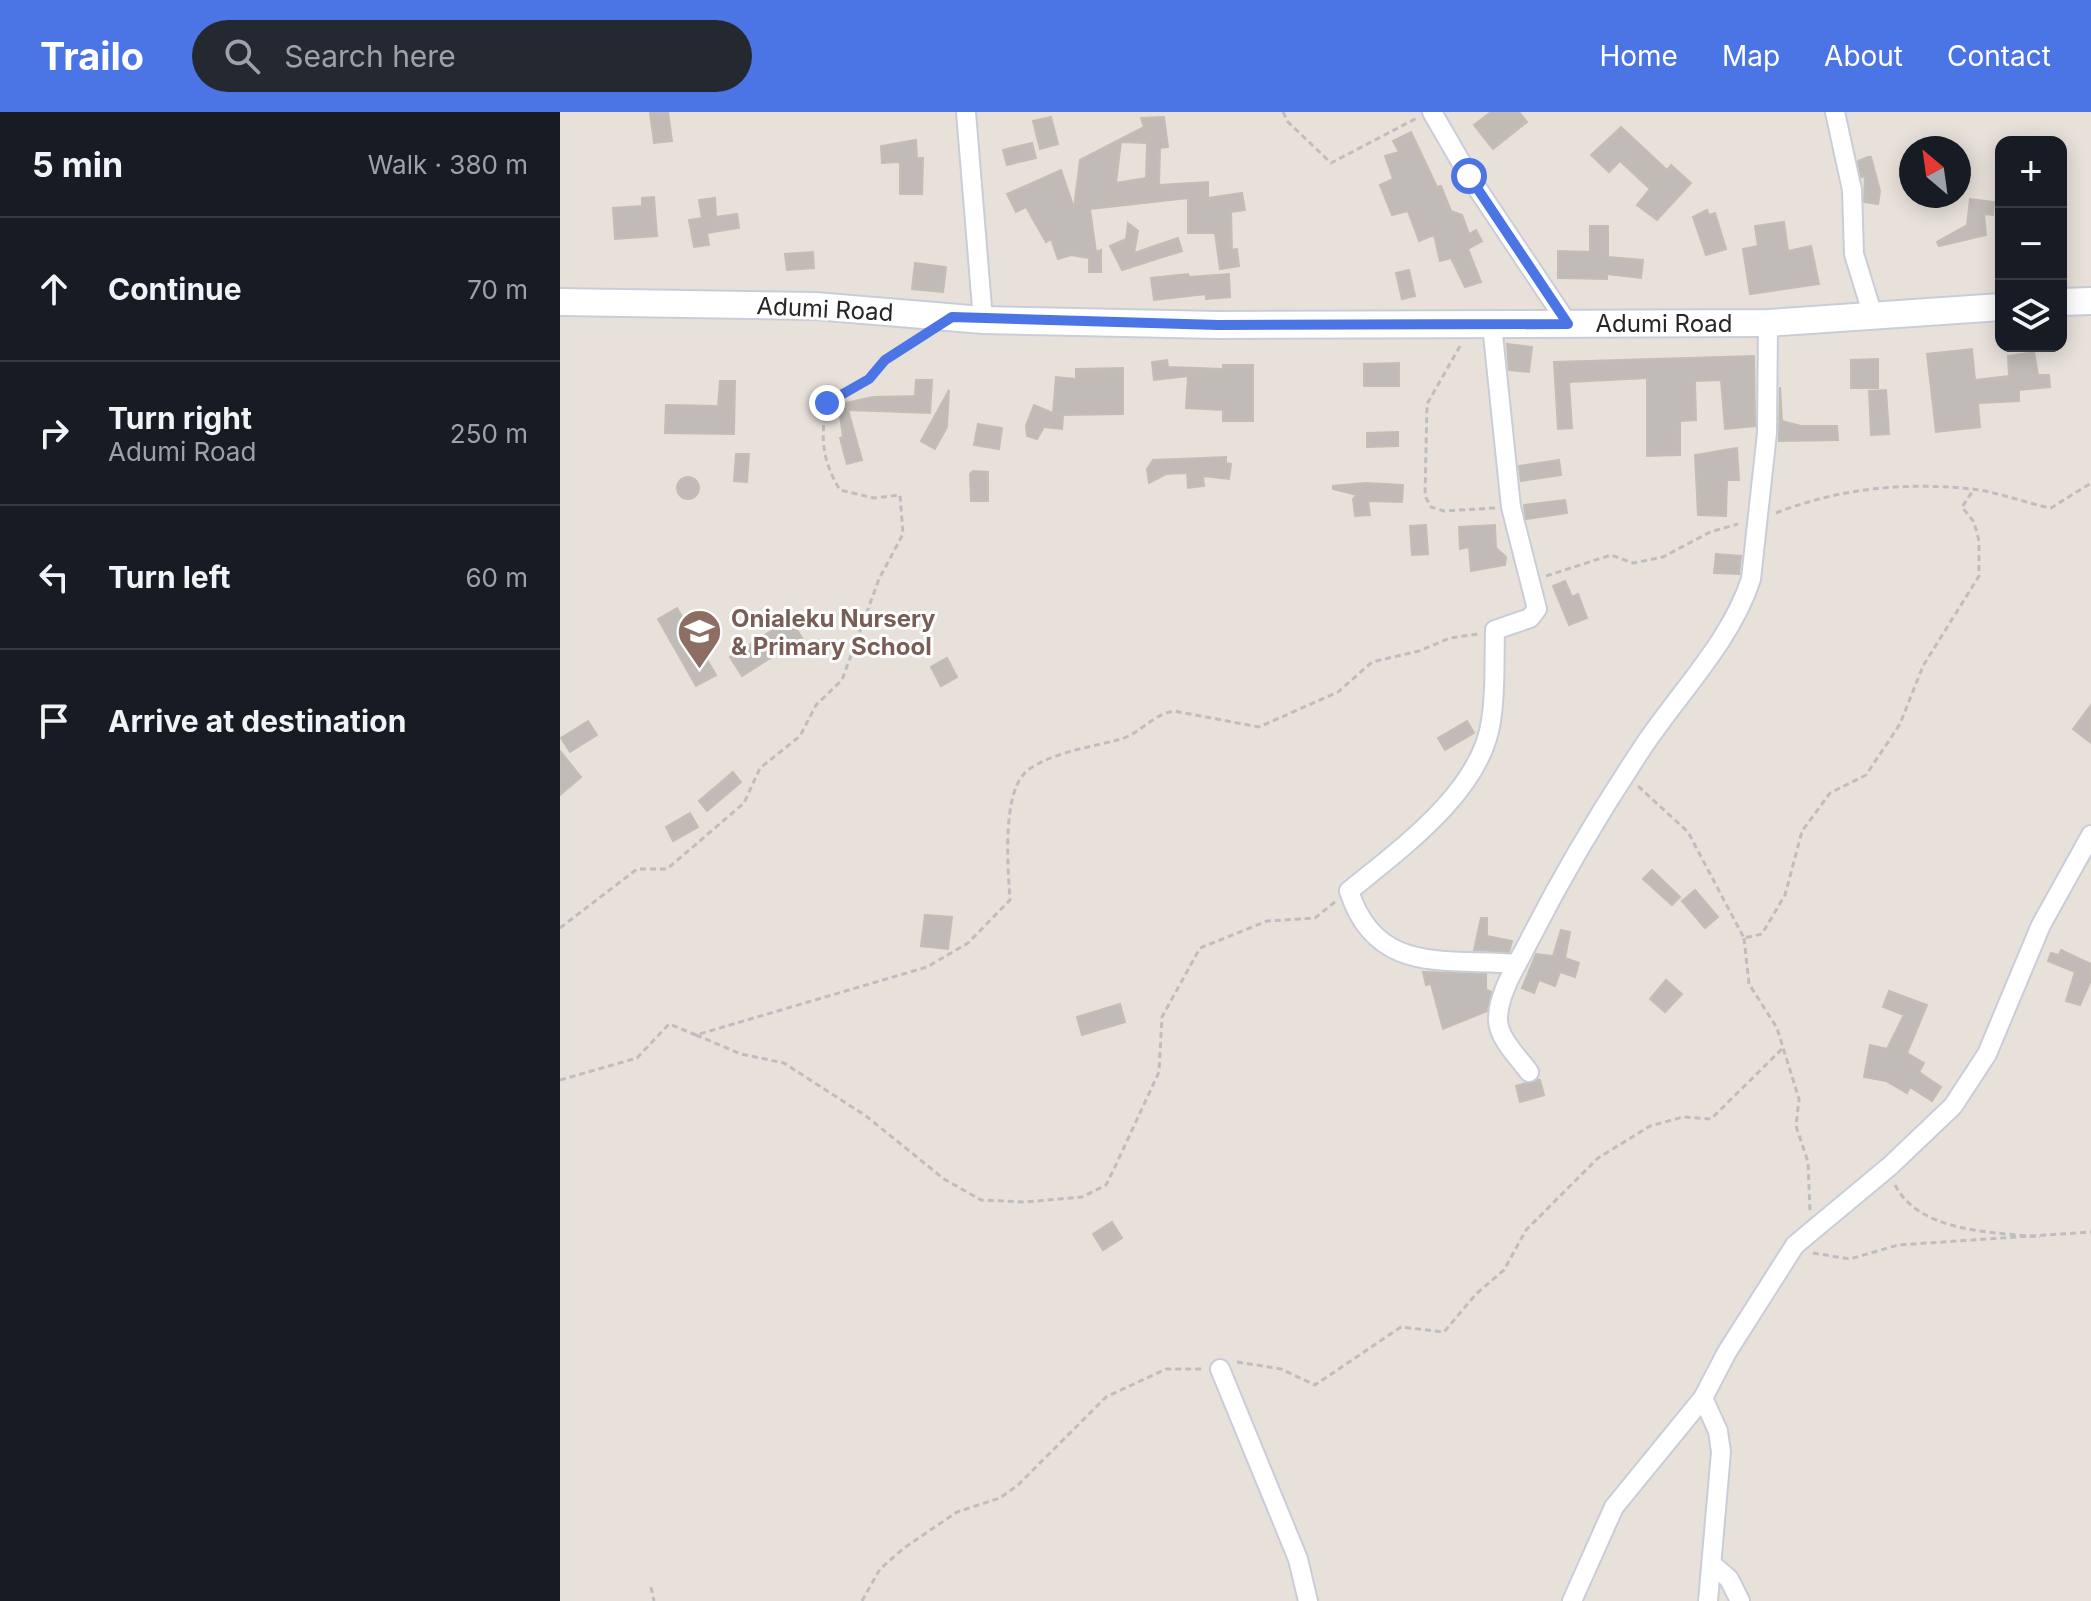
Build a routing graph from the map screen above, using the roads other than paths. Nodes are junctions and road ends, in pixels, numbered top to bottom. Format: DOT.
graph roads {
  1 [pos="966,112"];
  2 [pos="1429,112"];
  3 [pos="1835,112"];
  4 [pos="2091,301"];
  5 [pos="560,302"];
  6 [pos="2067,302"];
  7 [pos="1995,307"];
  8 [pos="1873,316"];
  9 [pos="983,320"];
  10 [pos="1768,323"];
  11 [pos="1568,324"];
  12 [pos="1485,325"];
  13 [pos="2091,835"];
  14 [pos="1517,964"];
  15 [pos="1529,1072"];
  16 [pos="1220,1369"];
  17 [pos="1703,1398"];
  18 [pos="1713,1565"];
  19 [pos="1308,1601"];
  20 [pos="1572,1601"];
  21 [pos="1708,1601"];
  22 [pos="1740,1601"];
  1 -- 9 [label="street"];
  2 -- 11 [label="street"];
  3 -- 8 [label="street"];
  4 -- 6 [label="main road"];
  5 -- 9 [label="main road, Adumi Road"];
  7 -- 8 [label="main road, Adumi Road"];
  8 -- 10 [label="main road, Adumi Road"];
  9 -- 12 [label="main road, Adumi Road"];
  10 -- 11 [label="main road, Adumi Road"];
  10 -- 14 [label="street"];
  11 -- 12 [label="main road, Adumi Road"];
  12 -- 14 [label="street"];
  13 -- 17 [label="street"];
  14 -- 15 [label="street"];
  16 -- 19 [label="street"];
  17 -- 18 [label="street"];
  17 -- 20 [label="street"];
  18 -- 21 [label="street"];
  18 -- 22 [label="street"];
}
